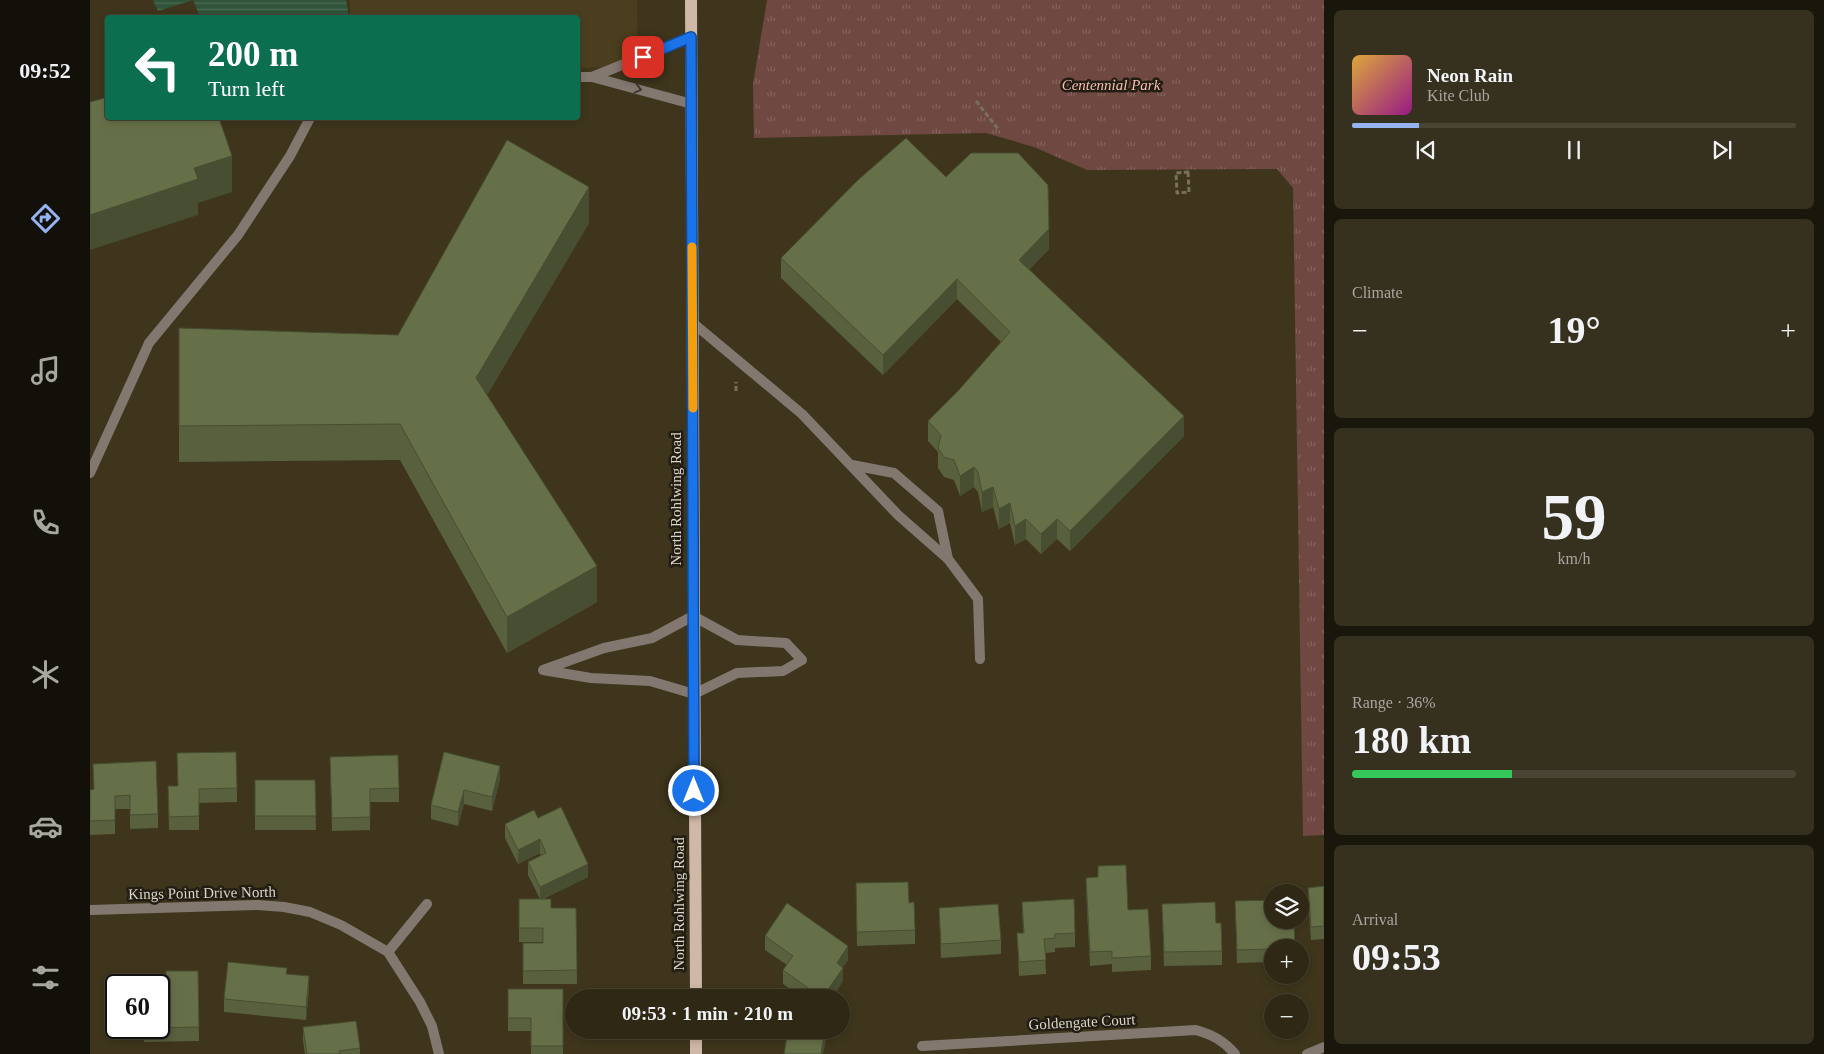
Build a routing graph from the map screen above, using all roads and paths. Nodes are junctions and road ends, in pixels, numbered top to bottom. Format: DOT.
graph roads {
  1 [pos="691,0"];
  2 [pos="691,37"];
  3 [pos="580,77"];
  4 [pos="592,77"];
  5 [pos="976,101"];
  6 [pos="692,104"];
  7 [pos="309,120"];
  8 [pos="999,130"];
  9 [pos="1176,172"];
  10 [pos="692,323"];
  11 [pos="852,465"];
  12 [pos="90,473"];
  13 [pos="948,560"];
  14 [pos="693,616"];
  15 [pos="980,659"];
  16 [pos="694,694"];
  17 [pos="427,904"];
  18 [pos="90,910"];
  19 [pos="388,952"];
  20 [pos="696,989"];
  21 [pos="696,1039"];
  22 [pos="922,1046"];
  23 [pos="1324,1047"];
  24 [pos="439,1054"];
  25 [pos="696,1054"];
  26 [pos="1235,1054"];
  27 [pos="1307,1054"];
  1 -- 2 [label="main road, North Rohlwing Road"];
  2 -- 4 [label="street"];
  2 -- 6 [label="main road, North Rohlwing Road"];
  3 -- 4 [label="street"];
  4 -- 6 [label="street, one-way"];
  5 -- 8 [label="path"];
  6 -- 10 [label="main road, North Rohlwing Road"];
  7 -- 12 [label="street"];
  9 -- 9 [label="path"];
  10 -- 11 [label="street"];
  10 -- 14 [label="main road, North Rohlwing Road"];
  11 -- 13 [label="street"];
  11 -- 13 [label="street"];
  13 -- 15 [label="street"];
  14 -- 16 [label="main road, North Rohlwing Road"];
  14 -- 16 [label="street"];
  14 -- 16 [label="street"];
  16 -- 20 [label="main road, North Rohlwing Road"];
  17 -- 19 [label="street"];
  18 -- 19 [label="street, Kings Point Drive North"];
  19 -- 24 [label="street, Kings Point Drive North"];
  21 -- 25 [label="main road"];
  22 -- 26 [label="street, Goldengate Court"];
  23 -- 27 [label="street"];
}
